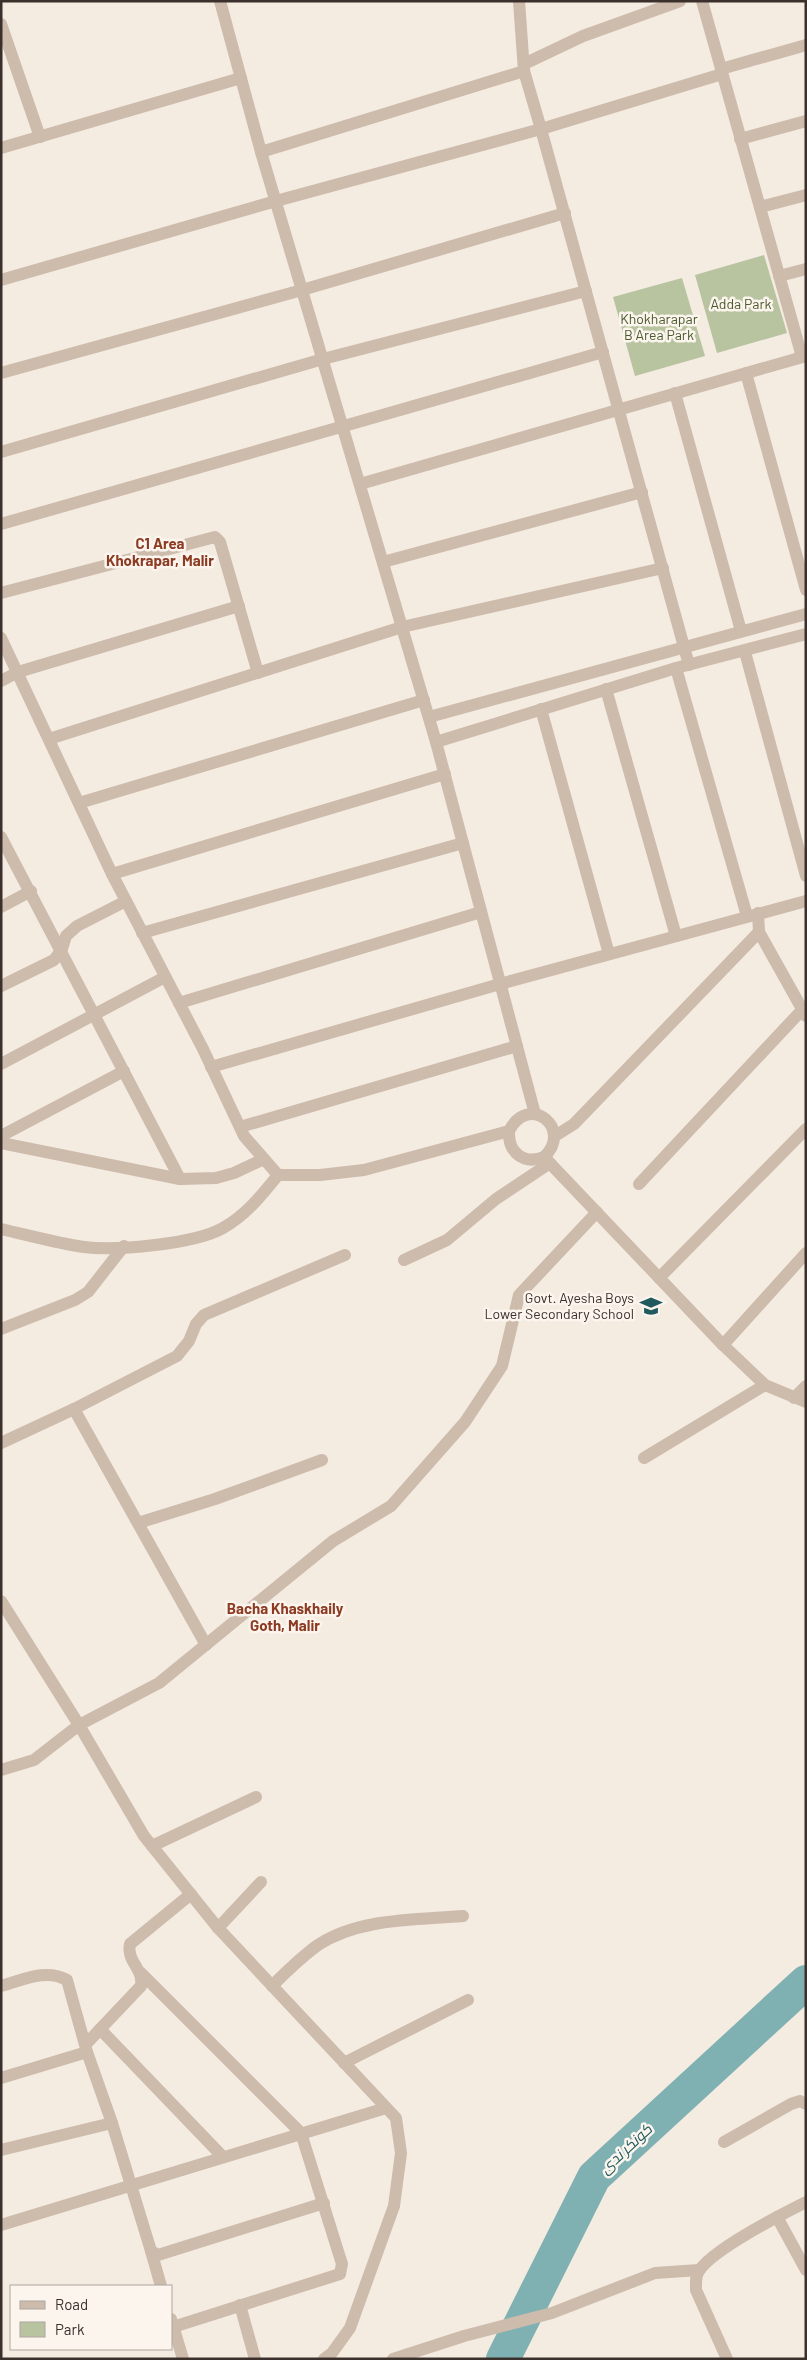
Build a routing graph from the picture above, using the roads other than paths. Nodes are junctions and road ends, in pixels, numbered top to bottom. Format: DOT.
graph roads {
  1 [pos="220,1"];
  2 [pos="520,1"];
  3 [pos="680,1"];
  4 [pos="702,1"];
  5 [pos="1,24"];
  6 [pos="806,45"];
  7 [pos="524,67"];
  8 [pos="721,71"];
  9 [pos="241,78"];
  10 [pos="806,121"];
  11 [pos="541,129"];
  12 [pos="40,137"];
  13 [pos="740,139"];
  14 [pos="1,148"];
  15 [pos="261,152"];
  16 [pos="806,195"];
  17 [pos="276,201"];
  18 [pos="760,207"];
  19 [pos="565,213"];
  20 [pos="806,269"];
  21 [pos="779,276"];
  22 [pos="1,280"];
  23 [pos="302,290"];
  24 [pos="586,291"];
  25 [pos="603,352"];
  26 [pos="804,357"];
  27 [pos="323,359"];
  28 [pos="1,373"];
  29 [pos="746,373"];
  30 [pos="675,393"];
  31 [pos="619,409"];
  32 [pos="343,427"];
  33 [pos="1,452"];
  34 [pos="360,484"];
  35 [pos="642,492"];
  36 [pos="1,524"];
  37 [pos="383,562"];
  38 [pos="663,568"];
  39 [pos="806,590"];
  40 [pos="1,593"];
  41 [pos="238,606"];
  42 [pos="806,614"];
  43 [pos="402,627"];
  44 [pos="741,631"];
  45 [pos="806,634"];
  46 [pos="1,638"];
  47 [pos="684,646"];
  48 [pos="745,652"];
  49 [pos="689,664"];
  50 [pos="676,668"];
  51 [pos="18,672"];
  52 [pos="258,673"];
  53 [pos="1,680"];
  54 [pos="606,689"];
  55 [pos="424,700"];
  56 [pos="541,709"];
  57 [pos="429,717"];
  58 [pos="49,739"];
  59 [pos="436,742"];
  60 [pos="445,774"];
  61 [pos="79,803"];
  62 [pos="1,837"];
  63 [pos="463,843"];
  64 [pos="112,874"];
  65 [pos="806,876"];
  66 [pos="31,891"];
  67 [pos="806,900"];
  68 [pos="126,901"];
  69 [pos="1,907"];
  70 [pos="481,912"];
  71 [pos="753,915"];
  72 [pos="759,932"];
  73 [pos="142,933"];
  74 [pos="676,936"];
  75 [pos="62,949"];
  76 [pos="609,954"];
  77 [pos="165,977"];
  78 [pos="500,984"];
  79 [pos="1,986"];
  80 [pos="179,1003"];
  81 [pos="804,1013"];
  82 [pos="95,1014"];
  83 [pos="517,1046"];
  84 [pos="1,1064"];
  85 [pos="211,1067"];
  86 [pos="124,1071"];
  87 [pos="535,1114"];
  88 [pos="240,1127"];
  89 [pos="806,1129"];
  90 [pos="509,1131"];
  91 [pos="1,1136"];
  92 [pos="555,1136"];
  93 [pos="1,1143"];
  94 [pos="264,1159"];
  95 [pos="547,1160"];
  96 [pos="278,1175"];
  97 [pos="180,1179"];
  98 [pos="639,1184"];
  99 [pos="597,1212"];
  100 [pos="1,1229"];
  101 [pos="124,1246"];
  102 [pos="806,1253"];
  103 [pos="345,1255"];
  104 [pos="404,1260"];
  105 [pos="659,1278"];
  106 [pos="1,1328"];
  107 [pos="723,1344"];
  108 [pos="765,1385"];
  109 [pos="806,1386"];
  110 [pos="800,1400"];
  111 [pos="74,1409"];
  112 [pos="1,1444"];
  113 [pos="644,1458"];
  114 [pos="322,1460"];
  115 [pos="138,1523"];
  116 [pos="1,1601"];
  117 [pos="206,1644"];
  118 [pos="80,1725"];
  119 [pos="1,1770"];
  120 [pos="256,1797"];
  121 [pos="152,1846"];
  122 [pos="261,1882"];
  123 [pos="191,1894"];
  124 [pos="463,1916"];
  125 [pos="218,1928"];
  126 [pos="141,1973"];
  127 [pos="1,1986"];
  128 [pos="272,1986"];
  129 [pos="468,2000"];
  130 [pos="100,2029"];
  131 [pos="86,2048"];
  132 [pos="344,2063"];
  133 [pos="1,2078"];
  134 [pos="806,2104"];
  135 [pos="386,2108"];
  136 [pos="112,2123"];
  137 [pos="301,2133"];
  138 [pos="724,2142"];
  139 [pos="1,2150"];
  140 [pos="223,2157"];
  141 [pos="130,2186"];
  142 [pos="806,2202"];
  143 [pos="324,2203"];
  144 [pos="777,2217"];
  145 [pos="1,2225"];
  146 [pos="151,2251"];
  147 [pos="699,2270"];
  148 [pos="806,2270"];
  149 [pos="161,2285"];
  150 [pos="240,2306"];
  151 [pos="172,2323"];
  152 [pos="183,2359"];
  153 [pos="255,2359"];
  154 [pos="324,2359"];
  155 [pos="393,2359"];
  156 [pos="727,2359"];
  1 -- 9 [label="street"];
  2 -- 7 [label="street"];
  3 -- 7 [label="street"];
  4 -- 8 [label="street"];
  5 -- 12 [label="street"];
  6 -- 8 [label="street"];
  7 -- 11 [label="street"];
  7 -- 15 [label="street"];
  8 -- 11 [label="street"];
  8 -- 13 [label="street"];
  9 -- 12 [label="street"];
  9 -- 15 [label="street"];
  10 -- 13 [label="street"];
  11 -- 17 [label="street"];
  11 -- 19 [label="street"];
  12 -- 14 [label="street"];
  13 -- 18 [label="street"];
  15 -- 17 [label="street"];
  16 -- 18 [label="street"];
  17 -- 22 [label="street"];
  17 -- 23 [label="street"];
  18 -- 21 [label="street"];
  19 -- 23 [label="street"];
  19 -- 24 [label="street"];
  20 -- 21 [label="street"];
  21 -- 26 [label="street"];
  23 -- 27 [label="street"];
  23 -- 28 [label="street"];
  24 -- 25 [label="street"];
  24 -- 27 [label="street"];
  25 -- 31 [label="street"];
  25 -- 32 [label="street"];
  26 -- 29 [label="street"];
  27 -- 32 [label="street"];
  27 -- 33 [label="street"];
  29 -- 30 [label="street"];
  29 -- 39 [label="street"];
  30 -- 31 [label="street"];
  30 -- 44 [label="street"];
  31 -- 34 [label="street"];
  31 -- 35 [label="street"];
  32 -- 34 [label="street"];
  32 -- 36 [label="street"];
  34 -- 37 [label="street"];
  35 -- 37 [label="street"];
  35 -- 38 [label="street"];
  37 -- 43 [label="street"];
  38 -- 43 [label="street"];
  38 -- 47 [label="street"];
  40 -- 41 [label="street"];
  41 -- 51 [label="street"];
  41 -- 52 [label="street"];
  42 -- 44 [label="street"];
  43 -- 52 [label="street"];
  43 -- 55 [label="street"];
  44 -- 47 [label="street"];
  45 -- 48 [label="street"];
  46 -- 51 [label="street"];
  47 -- 49 [label="street"];
  47 -- 57 [label="street"];
  48 -- 49 [label="street"];
  48 -- 65 [label="street"];
  49 -- 50 [label="street"];
  50 -- 54 [label="street"];
  50 -- 71 [label="street"];
  51 -- 53 [label="street"];
  51 -- 58 [label="street"];
  52 -- 58 [label="street"];
  54 -- 56 [label="street"];
  54 -- 74 [label="street"];
  55 -- 57 [label="street"];
  55 -- 61 [label="street"];
  56 -- 59 [label="street"];
  56 -- 76 [label="street"];
  57 -- 59 [label="street"];
  58 -- 61 [label="street"];
  59 -- 60 [label="street"];
  60 -- 63 [label="street"];
  60 -- 64 [label="street"];
  61 -- 64 [label="street"];
  62 -- 66 [label="street"];
  63 -- 70 [label="street"];
  63 -- 73 [label="street"];
  64 -- 68 [label="street"];
  66 -- 69 [label="street"];
  66 -- 75 [label="street"];
  67 -- 71 [label="street"];
  68 -- 73 [label="street"];
  68 -- 75 [label="street"];
  70 -- 78 [label="street"];
  70 -- 80 [label="street"];
  71 -- 72 [label="street"];
  71 -- 74 [label="street"];
  72 -- 81 [label="street"];
  72 -- 92 [label="street"];
  73 -- 77 [label="street"];
  74 -- 76 [label="street"];
  75 -- 79 [label="street"];
  75 -- 82 [label="street"];
  76 -- 78 [label="street"];
  77 -- 80 [label="street"];
  77 -- 82 [label="street"];
  78 -- 83 [label="street"];
  78 -- 85 [label="street"];
  80 -- 85 [label="street"];
  81 -- 98 [label="street"];
  82 -- 84 [label="street"];
  82 -- 86 [label="street"];
  83 -- 87 [label="street"];
  83 -- 88 [label="street"];
  85 -- 88 [label="street"];
  86 -- 91 [label="street"];
  86 -- 97 [label="street"];
  87 -- 90 [label="street"];
  87 -- 92 [label="street"];
  88 -- 94 [label="street"];
  89 -- 105 [label="street"];
  90 -- 95 [label="street"];
  90 -- 96 [label="street"];
  92 -- 95 [label="street"];
  93 -- 97 [label="street"];
  94 -- 96 [label="street"];
  94 -- 97 [label="street"];
  95 -- 99 [label="street"];
  95 -- 104 [label="street"];
  96 -- 101 [label="street"];
  99 -- 105 [label="street"];
  99 -- 117 [label="street"];
  100 -- 101 [label="street"];
  101 -- 106 [label="street"];
  102 -- 107 [label="street"];
  103 -- 111 [label="street"];
  105 -- 107 [label="street"];
  107 -- 108 [label="street"];
  108 -- 110 [label="street"];
  108 -- 113 [label="street"];
  109 -- 110 [label="street"];
  111 -- 112 [label="street"];
  111 -- 115 [label="street"];
  114 -- 115 [label="street"];
  115 -- 117 [label="street"];
  116 -- 118 [label="street"];
  117 -- 118 [label="street"];
  118 -- 119 [label="street"];
  118 -- 121 [label="street"];
  120 -- 121 [label="street"];
  121 -- 123 [label="street"];
  122 -- 125 [label="street"];
  123 -- 125 [label="street"];
  123 -- 126 [label="street"];
  124 -- 128 [label="street"];
  125 -- 128 [label="street"];
  126 -- 130 [label="street"];
  126 -- 137 [label="street"];
  127 -- 131 [label="street"];
  128 -- 132 [label="street"];
  129 -- 132 [label="street"];
  130 -- 131 [label="street"];
  130 -- 140 [label="street"];
  131 -- 133 [label="street"];
  131 -- 136 [label="street"];
  132 -- 135 [label="street"];
  134 -- 138 [label="street"];
  135 -- 137 [label="street"];
  135 -- 154 [label="street"];
  136 -- 139 [label="street"];
  136 -- 141 [label="street"];
  137 -- 140 [label="street"];
  137 -- 143 [label="street"];
  140 -- 141 [label="street"];
  141 -- 145 [label="street"];
  141 -- 146 [label="street"];
  142 -- 144 [label="street"];
  143 -- 146 [label="street"];
  143 -- 150 [label="street"];
  144 -- 147 [label="street"];
  144 -- 148 [label="street"];
  146 -- 149 [label="street"];
  147 -- 155 [label="street"];
  147 -- 156 [label="street"];
  150 -- 151 [label="street"];
  150 -- 153 [label="street"];
  151 -- 152 [label="street"];
}
